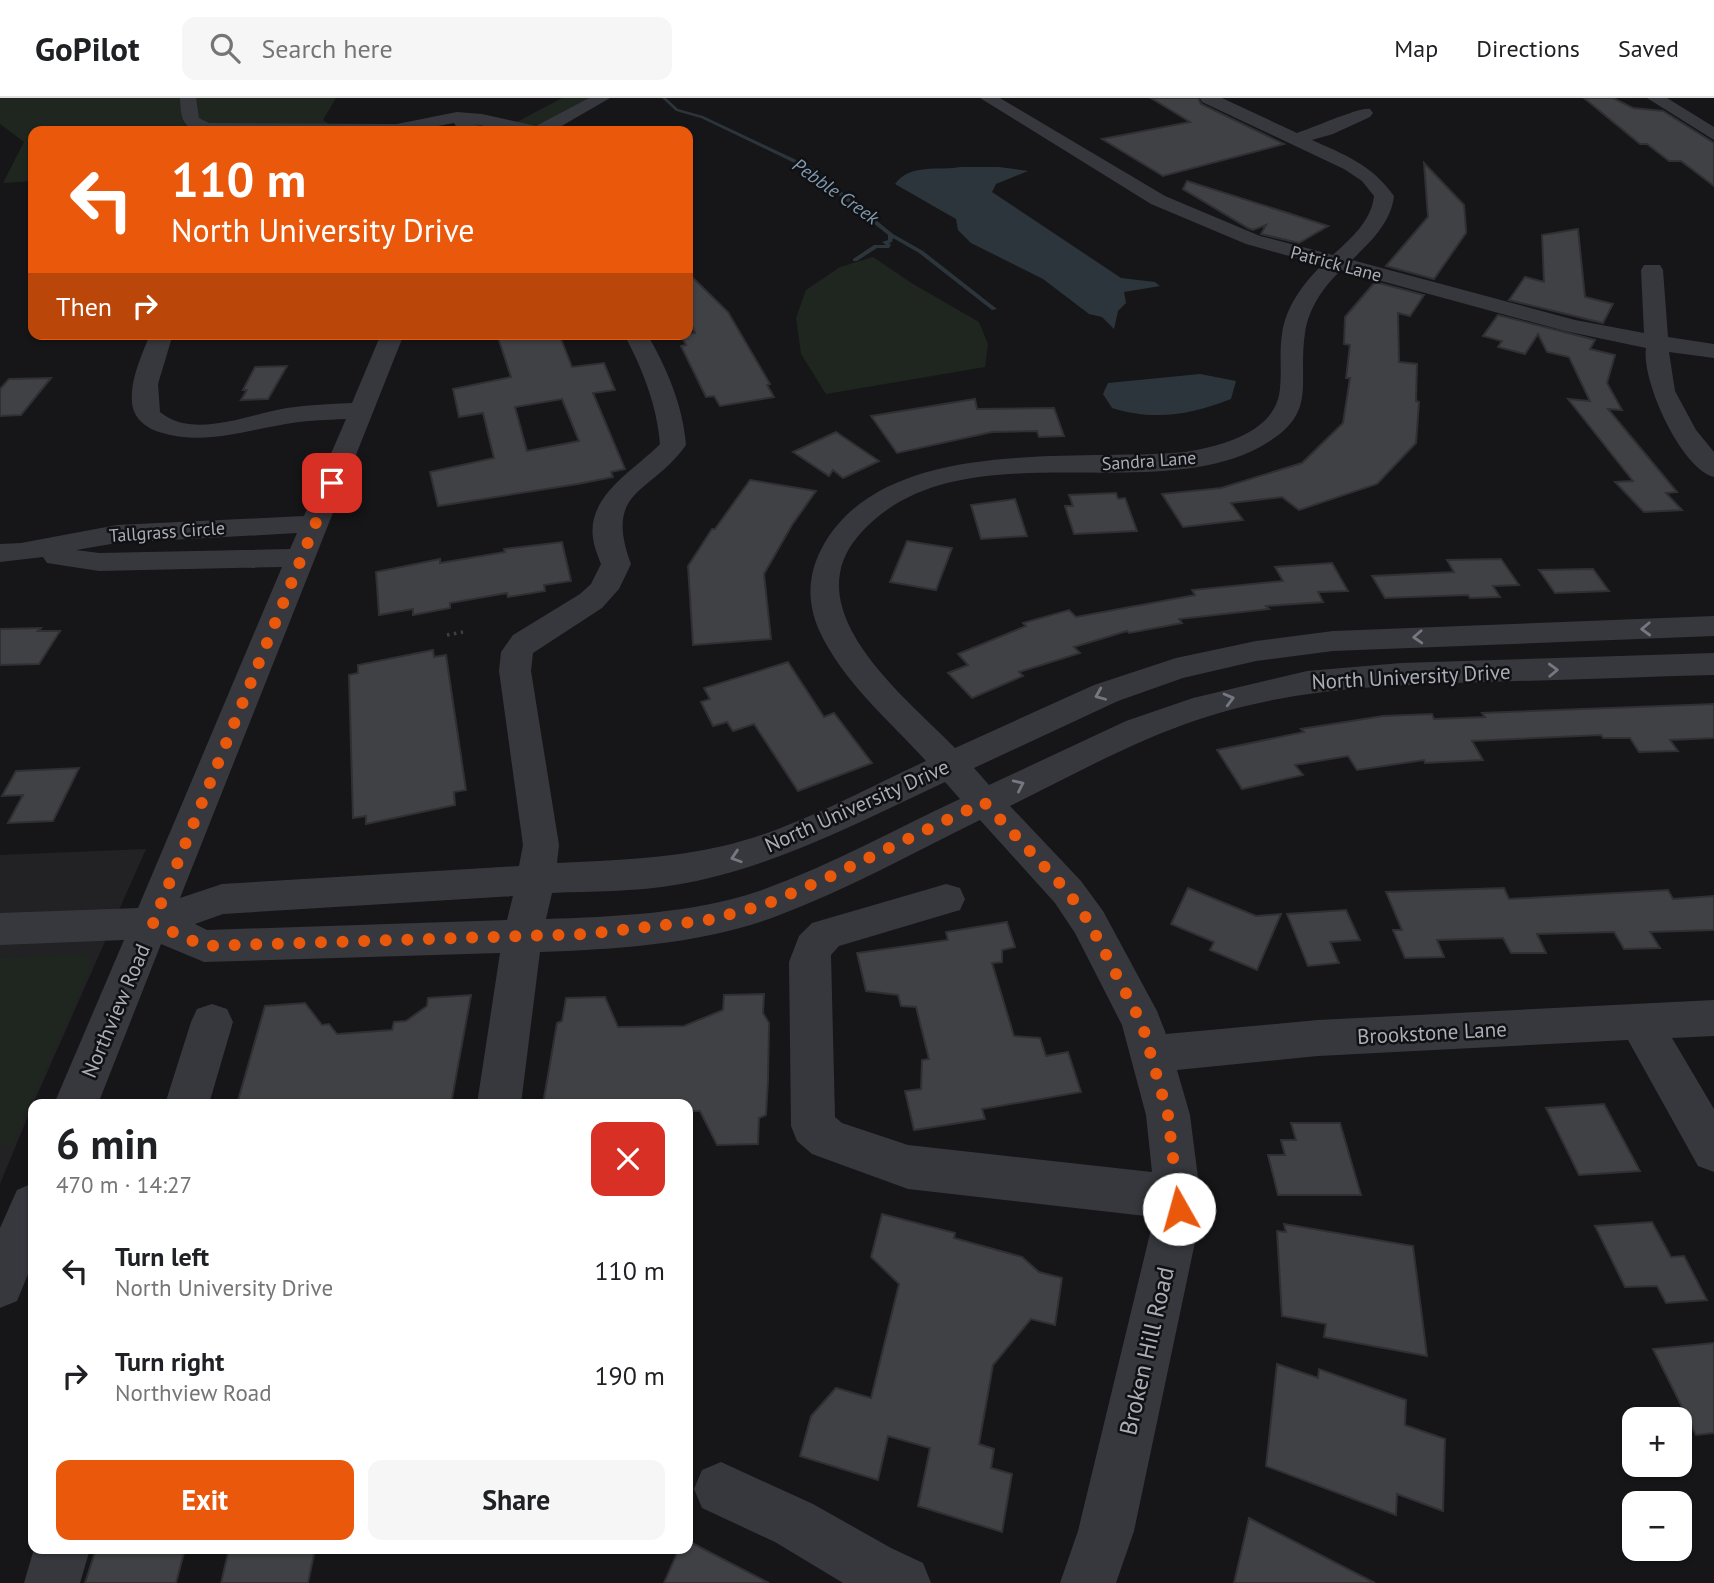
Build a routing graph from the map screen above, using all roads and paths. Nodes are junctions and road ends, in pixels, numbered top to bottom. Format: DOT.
graph roads {
  1 [pos="188,98"];
  2 [pos="602,98"];
  3 [pos="988,98"];
  4 [pos="1208,98"];
  5 [pos="1655,98"];
  6 [pos="439,104"];
  7 [pos="1364,113"];
  8 [pos="460,118"];
  9 [pos="200,126"];
  10 [pos="414,126"];
  11 [pos="463,126"];
  12 [pos="512,126"];
  13 [pos="549,126"];
  14 [pos="1714,135"];
  15 [pos="1294,139"];
  16 [pos="1336,264"];
  17 [pos="1652,270"];
  18 [pos="160,340"];
  19 [pos="390,340"];
  20 [pos="639,340"];
  21 [pos="1658,344"];
  22 [pos="1714,351"];
  23 [pos="361,410"];
  24 [pos="1714,469"];
  25 [pos="315,524"];
  26 [pos="10,552"];
  27 [pos="301,558"];
  28 [pos="1700,627"];
  29 [pos="463,632"];
  30 [pos="447,635"];
  31 [pos="1714,663"];
  32 [pos="1151,677"];
  33 [pos="1185,712"];
  34 [pos="950,765"];
  35 [pos="984,802"];
  36 [pos="536,881"];
  37 [pos="946,898"];
  38 [pos="153,923"];
  39 [pos="0,929"];
  40 [pos="522,936"];
  41 [pos="1714,1018"];
  42 [pos="212,1022"];
  43 [pos="1640,1023"];
  44 [pos="1152,1055"];
  45 [pos="78,1099"];
  46 [pos="189,1099"];
  47 [pos="500,1099"];
  48 [pos="1714,1151"];
  49 [pos="1177,1197"];
  50 [pos="28,1218"];
  51 [pos="0,1284"];
  52 [pos="721,1489"];
  53 [pos="61,1554"];
  54 [pos="52,1583"];
  55 [pos="903,1583"];
  56 [pos="1088,1583"];
  1 -- 9 [label="street"];
  2 -- 13 [label="street"];
  3 -- 16 [label="street, Patrick Lane"];
  4 -- 15 [label="street, Sandra Lane"];
  5 -- 14 [label="street"];
  6 -- 8 [label="street"];
  7 -- 15 [label="street"];
  8 -- 10 [label="street"];
  8 -- 11 [label="street"];
  8 -- 12 [label="street"];
  15 -- 16 [label="street, Sandra Lane"];
  16 -- 21 [label="street, Patrick Lane"];
  16 -- 34 [label="street, Sandra Lane"];
  17 -- 21 [label="street"];
  18 -- 23 [label="street"];
  19 -- 23 [label="street, Northview Road"];
  20 -- 36 [label="street"];
  21 -- 22 [label="street, Patrick Lane"];
  21 -- 24 [label="street"];
  23 -- 25 [label="street, Northview Road"];
  25 -- 26 [label="street, Tallgrass Circle"];
  25 -- 27 [label="street, Northview Road"];
  26 -- 27 [label="street, Tallgrass Circle"];
  27 -- 38 [label="street, Northview Road"];
  28 -- 31 [label="street"];
  28 -- 32 [label="street, North University Drive, one-way"];
  29 -- 30 [label="path"];
  33 -- 31 [label="street, North University Drive, one-way"];
  32 -- 33 [label="street"];
  32 -- 34 [label="street, North University Drive, one-way"];
  35 -- 33 [label="street, North University Drive, one-way"];
  34 -- 35 [label="street, Broken Hill Road"];
  34 -- 36 [label="street, North University Drive, one-way"];
  35 -- 40 [label="street, North University Drive"];
  35 -- 44 [label="street, Broken Hill Road"];
  36 -- 38 [label="street, North University Drive"];
  36 -- 40 [label="street"];
  37 -- 49 [label="street"];
  38 -- 39 [label="street, North University Drive"];
  38 -- 40 [label="street, North University Drive"];
  38 -- 45 [label="street, Northview Road"];
  40 -- 47 [label="street"];
  41 -- 43 [label="street, Brookstone Lane"];
  42 -- 46 [label="street"];
  43 -- 44 [label="street, Brookstone Lane"];
  43 -- 48 [label="street"];
  44 -- 49 [label="street, Broken Hill Road"];
  49 -- 56 [label="street, Broken Hill Road"];
  50 -- 51 [label="street"];
  52 -- 55 [label="street"];
  53 -- 54 [label="street"];
}
